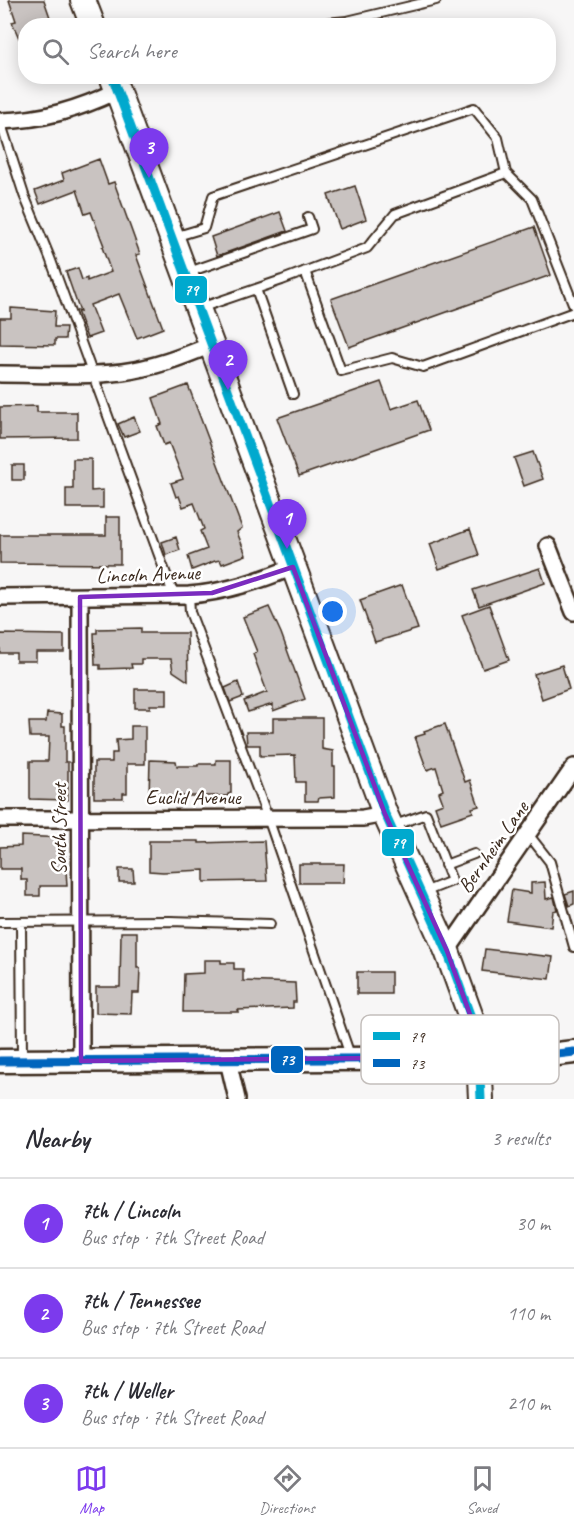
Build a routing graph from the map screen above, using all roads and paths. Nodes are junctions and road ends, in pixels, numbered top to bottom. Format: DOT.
graph roads {
  1 [pos="83,0"];
  2 [pos="436,0"];
  3 [pos="407,4"];
  4 [pos="90,18"];
  5 [pos="358,18"];
  6 [pos="114,84"];
  7 [pos="0,121"];
  8 [pos="506,173"];
  9 [pos="308,217"];
  10 [pos="172,237"];
  11 [pos="305,271"];
  12 [pos="185,274"];
  13 [pos="256,289"];
  14 [pos="574,306"];
  15 [pos="198,309"];
  16 [pos="574,312"];
  17 [pos="211,345"];
  18 [pos="0,374"];
  19 [pos="93,374"];
  20 [pos="293,394"];
  21 [pos="548,546"];
  22 [pos="293,567"];
  23 [pos="181,596"];
  24 [pos="0,597"];
  25 [pos="80,597"];
  26 [pos="574,612"];
  27 [pos="574,768"];
  28 [pos="268,818"];
  29 [pos="0,819"];
  30 [pos="80,819"];
  31 [pos="388,820"];
  32 [pos="528,834"];
  33 [pos="474,854"];
  34 [pos="446,865"];
  35 [pos="421,894"];
  36 [pos="0,922"];
  37 [pos="21,922"];
  38 [pos="81,922"];
  39 [pos="270,924"];
  40 [pos="571,926"];
  41 [pos="574,947"];
  42 [pos="447,951"];
  43 [pos="470,1015"];
  44 [pos="574,1052"];
  45 [pos="559,1054"];
  46 [pos="228,1060"];
  47 [pos="352,1060"];
  48 [pos="361,1060"];
  49 [pos="11,1061"];
  50 [pos="81,1061"];
  51 [pos="480,1084"];
  52 [pos="237,1099"];
  53 [pos="481,1099"];
  1 -- 4 [label="main road"];
  2 -- 3 [label="lane"];
  3 -- 5 [label="lane"];
  6 -- 7 [label="street"];
  6 -- 10 [label="main road"];
  7 -- 19 [label="lane"];
  8 -- 10 [label="lane"];
  8 -- 11 [label="lane"];
  8 -- 14 [label="lane"];
  9 -- 12 [label="lane"];
  10 -- 12 [label="main road"];
  11 -- 13 [label="lane"];
  11 -- 16 [label="lane"];
  12 -- 15 [label="main road"];
  13 -- 15 [label="lane"];
  13 -- 20 [label="lane"];
  15 -- 17 [label="main road"];
  17 -- 19 [label="street"];
  17 -- 22 [label="main road"];
  18 -- 19 [label="street"];
  19 -- 23 [label="lane"];
  21 -- 26 [label="street"];
  22 -- 23 [label="street, Lincoln Avenue"];
  22 -- 31 [label="main road"];
  23 -- 25 [label="street, Lincoln Avenue"];
  23 -- 28 [label="lane"];
  24 -- 25 [label="street, Lincoln Avenue"];
  25 -- 30 [label="street, South Street"];
  27 -- 32 [label="street, Bernheim Lane"];
  28 -- 30 [label="street, Euclid Avenue"];
  28 -- 31 [label="street, Euclid Avenue"];
  28 -- 47 [label="lane"];
  29 -- 30 [label="street, Euclid Avenue"];
  30 -- 38 [label="street, South Street"];
  31 -- 34 [label="lane"];
  31 -- 35 [label="main road"];
  32 -- 40 [label="lane"];
  32 -- 42 [label="street, Bernheim Lane"];
  33 -- 34 [label="lane"];
  34 -- 35 [label="lane"];
  35 -- 42 [label="main road"];
  36 -- 37 [label="lane"];
  37 -- 38 [label="lane"];
  37 -- 49 [label="lane"];
  38 -- 39 [label="lane"];
  38 -- 50 [label="street, South Street"];
  40 -- 41 [label="lane"];
  42 -- 43 [label="main road"];
  44 -- 45 [label="main road"];
  46 -- 47 [label="main road"];
  46 -- 50 [label="main road"];
  46 -- 52 [label="street"];
  47 -- 48 [label="main road"];
  49 -- 50 [label="main road"];
  51 -- 53 [label="main road"];
}
